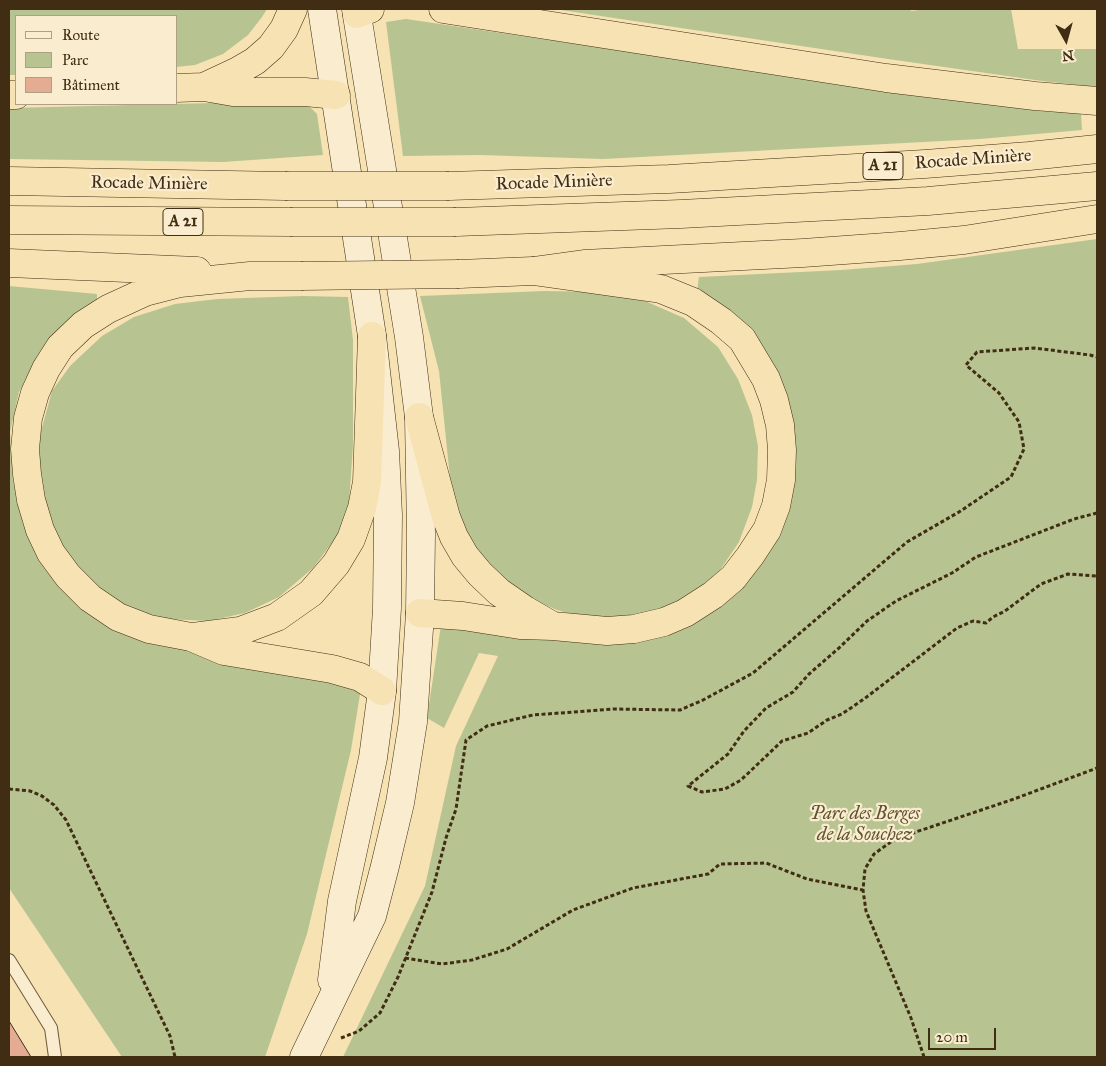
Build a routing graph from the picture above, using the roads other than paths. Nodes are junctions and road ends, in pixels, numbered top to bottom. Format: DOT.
graph roads {
  1 [pos="293,9"];
  2 [pos="322,9"];
  3 [pos="447,9"];
  4 [pos="361,10"];
  5 [pos="330,52"];
  6 [pos="204,87"];
  7 [pos="178,88"];
  8 [pos="336,95"];
  9 [pos="1097,101"];
  10 [pos="377,142"];
  11 [pos="1097,149"];
  12 [pos="9,181"];
  13 [pos="1097,186"];
  14 [pos="1097,219"];
  15 [pos="9,220"];
  16 [pos="9,263"];
  17 [pos="533,271"];
  18 [pos="250,276"];
  19 [pos="372,336"];
  20 [pos="419,417"];
  21 [pos="420,613"];
  22 [pos="553,626"];
  23 [pos="191,638"];
  24 [pos="385,651"];
  25 [pos="382,691"];
  26 [pos="406,763"];
  27 [pos="9,960"];
  28 [pos="330,1001"];
  29 [pos="55,1057"];
  30 [pos="304,1057"];
  1 -- 6 [label="highway"];
  2 -- 5 [label="main road"];
  3 -- 9 [label="highway"];
  4 -- 5 [label="main road"];
  4 -- 10 [label="main road"];
  5 -- 8 [label="main road"];
  6 -- 7 [label="highway"];
  6 -- 8 [label="highway"];
  8 -- 10 [label="main road"];
  8 -- 19 [label="main road"];
  10 -- 20 [label="main road"];
  11 -- 12 [label="highway, Rocade Minière / A 21, bridge"];
  13 -- 15 [label="highway, Rocade Minière / A 21, bridge"];
  14 -- 17 [label="highway"];
  16 -- 18 [label="highway"];
  17 -- 18 [label="highway, bridge"];
  17 -- 22 [label="highway"];
  18 -- 23 [label="highway"];
  19 -- 23 [label="highway"];
  19 -- 24 [label="main road"];
  20 -- 21 [label="main road"];
  20 -- 22 [label="highway"];
  21 -- 22 [label="highway"];
  21 -- 24 [label="main road"];
  21 -- 26 [label="main road"];
  23 -- 25 [label="highway"];
  24 -- 25 [label="main road"];
  25 -- 26 [label="main road"];
  25 -- 28 [label="main road"];
  26 -- 28 [label="main road"];
  27 -- 29 [label="lane"];
  28 -- 30 [label="main road"];
}
